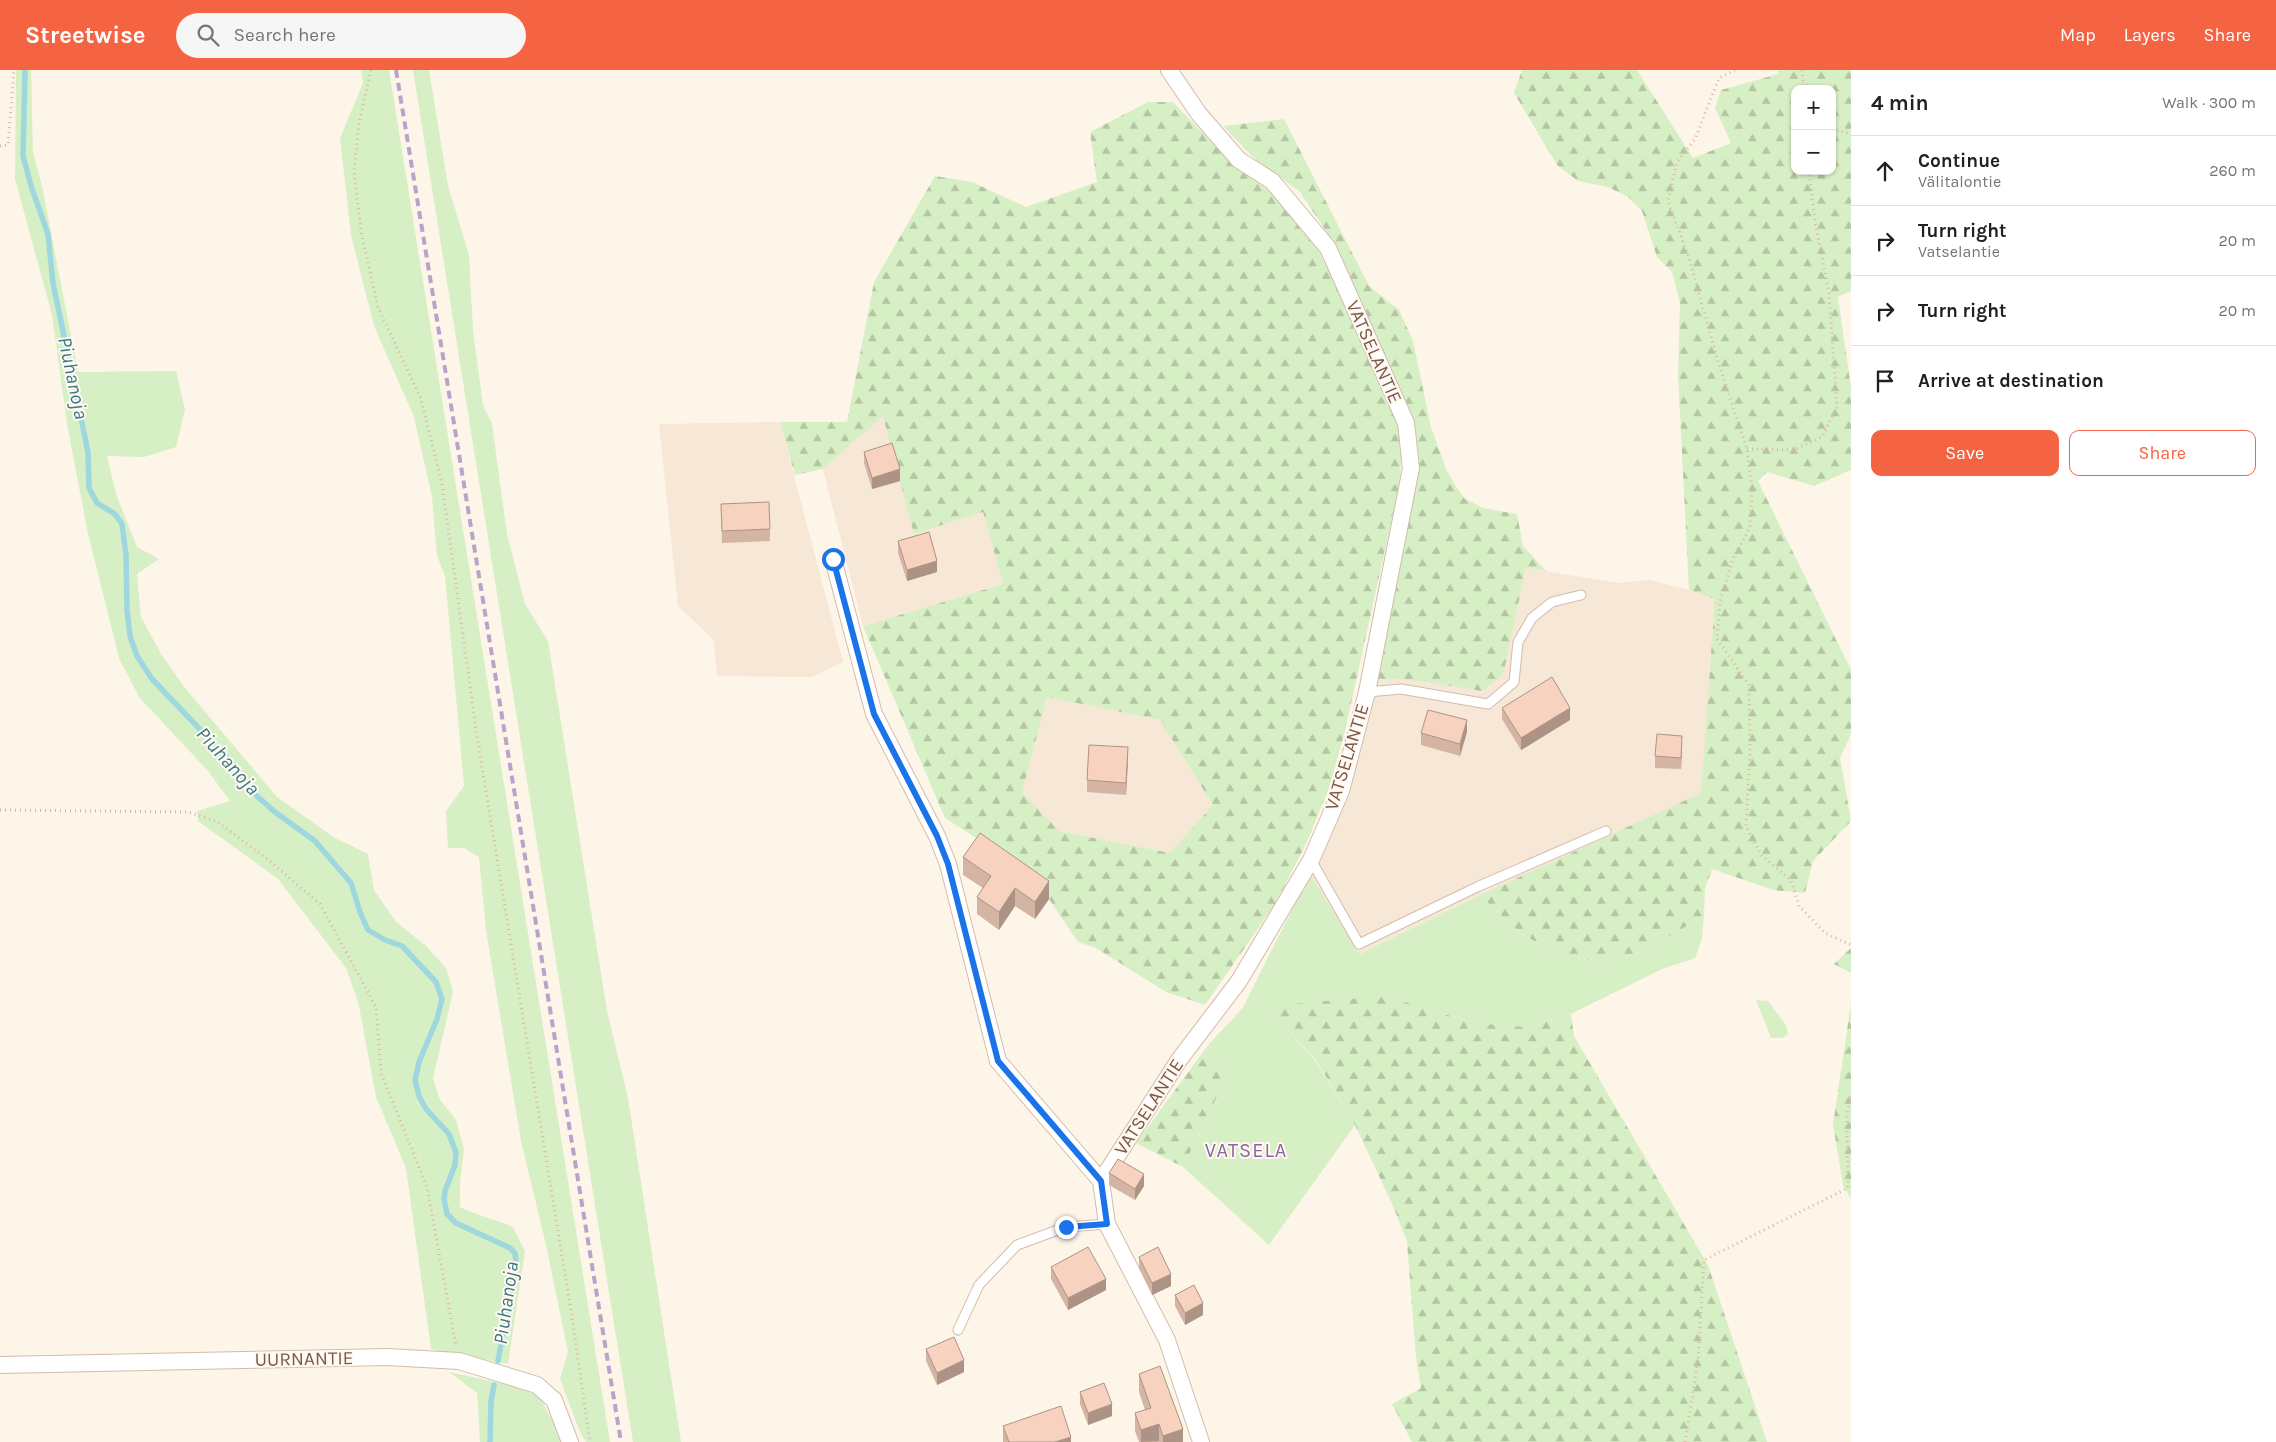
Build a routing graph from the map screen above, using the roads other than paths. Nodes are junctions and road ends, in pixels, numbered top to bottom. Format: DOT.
graph roads {
  1 [pos="1169,70"];
  2 [pos="833,559"];
  3 [pos="1580,595"];
  4 [pos="1367,692"];
  5 [pos="1606,831"];
  6 [pos="1311,860"];
  7 [pos="1101,1181"];
  8 [pos="1107,1224"];
  9 [pos="958,1330"];
  10 [pos="0,1365"];
  11 [pos="570,1442"];
  12 [pos="1201,1442"];
  1 -- 4 [label="street, VATSELANTIE"];
  2 -- 7 [label="street"];
  3 -- 4 [label="lane"];
  4 -- 6 [label="street, VATSELANTIE"];
  5 -- 6 [label="lane"];
  6 -- 7 [label="street, VATSELANTIE"];
  7 -- 8 [label="street"];
  8 -- 9 [label="lane"];
  8 -- 12 [label="street"];
  10 -- 11 [label="street, UURNANTIE"];
}
